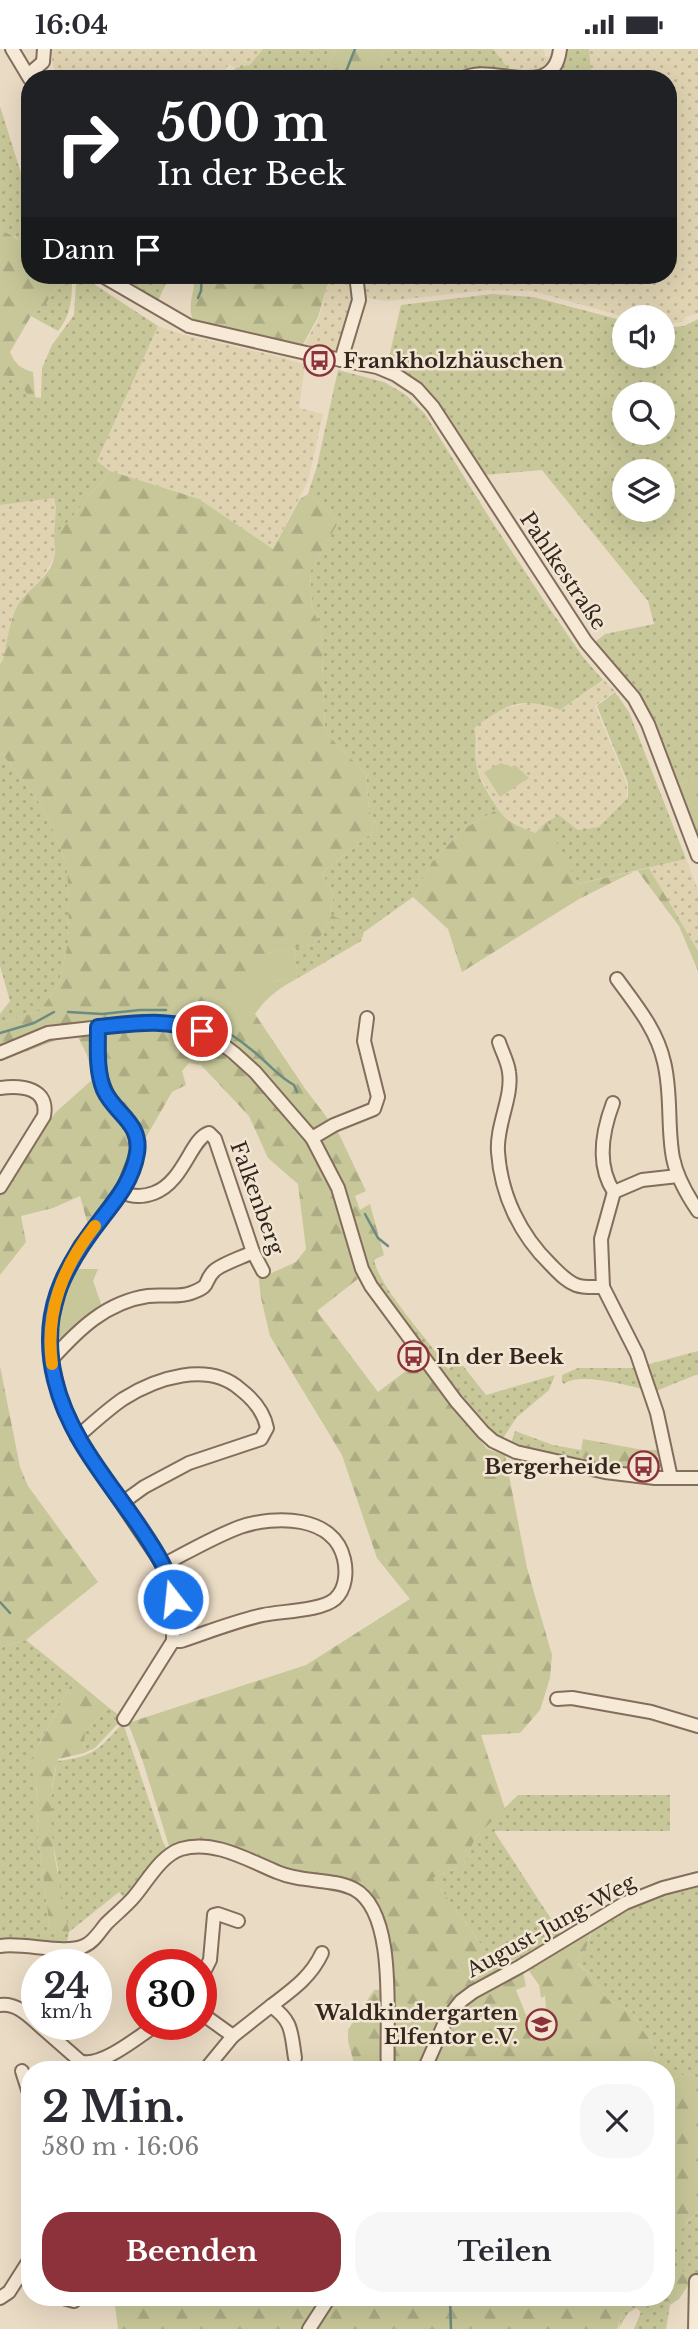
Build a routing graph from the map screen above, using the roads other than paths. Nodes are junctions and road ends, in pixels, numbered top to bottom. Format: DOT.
graph roads {
  1 [pos="12,49"];
  2 [pos="44,49"];
  3 [pos="560,49"];
  4 [pos="25,70"];
  5 [pos="36,70"];
  6 [pos="551,70"];
  7 [pos="117,284"];
  8 [pos="357,284"];
  9 [pos="341,360"];
  10 [pos="698,856"];
  11 [pos="617,978"];
  12 [pos="367,1018"];
  13 [pos="98,1027"];
  14 [pos="499,1042"];
  15 [pos="0,1053"];
  16 [pos="0,1088"];
  17 [pos="613,1103"];
  18 [pos="313,1138"];
  19 [pos="678,1176"];
  20 [pos="0,1187"];
  21 [pos="122,1192"];
  22 [pos="614,1192"];
  23 [pos="698,1211"];
  24 [pos="253,1252"];
  25 [pos="263,1271"];
  26 [pos="603,1287"];
  27 [pos="51,1360"];
  28 [pos="77,1437"];
  29 [pos="671,1478"];
  30 [pos="698,1478"];
  31 [pos="122,1503"];
  32 [pos="163,1565"];
  33 [pos="173,1641"];
  34 [pos="557,1699"];
  35 [pos="124,1719"];
  36 [pos="698,1726"];
  37 [pos="698,1879"];
  38 [pos="238,1921"];
  39 [pos="0,1946"];
  40 [pos="211,1949"];
  41 [pos="322,1953"];
  42 [pos="0,2005"];
  43 [pos="271,2006"];
  44 [pos="21,2010"];
  45 [pos="217,2025"];
  46 [pos="233,2036"];
  47 [pos="56,2040"];
  48 [pos="133,2040"];
  49 [pos="296,2058"];
  50 [pos="80,2061"];
  51 [pos="96,2061"];
  52 [pos="212,2061"];
  53 [pos="388,2061"];
  54 [pos="428,2061"];
  55 [pos="21,2271"];
  56 [pos="16,2278"];
  57 [pos="21,2280"];
  58 [pos="696,2281"];
  59 [pos="0,2298"];
  60 [pos="324,2306"];
  61 [pos="309,2329"];
  62 [pos="695,2329"];
  1 -- 4 [label="street"];
  2 -- 5 [label="street"];
  3 -- 6 [label="street"];
  7 -- 9 [label="street, Pahlkestraße"];
  8 -- 9 [label="street"];
  9 -- 10 [label="street, Pahlkestraße"];
  11 -- 19 [label="street"];
  12 -- 18 [label="street"];
  13 -- 15 [label="street"];
  13 -- 18 [label="street"];
  13 -- 21 [label="street"];
  14 -- 26 [label="street"];
  16 -- 20 [label="street"];
  17 -- 22 [label="street"];
  18 -- 29 [label="street"];
  19 -- 22 [label="street"];
  19 -- 23 [label="street"];
  21 -- 24 [label="street, Falkenberg"];
  21 -- 27 [label="street"];
  22 -- 26 [label="street"];
  24 -- 25 [label="street, Falkenberg"];
  24 -- 27 [label="street"];
  26 -- 29 [label="street"];
  27 -- 28 [label="street"];
  28 -- 31 [label="street"];
  28 -- 31 [label="street"];
  29 -- 30 [label="street"];
  31 -- 32 [label="street"];
  32 -- 33 [label="street"];
  32 -- 33 [label="street"];
  33 -- 35 [label="street"];
  34 -- 36 [label="street"];
  37 -- 54 [label="street, August-Jung-Weg"];
  38 -- 40 [label="street"];
  39 -- 53 [label="street"];
  41 -- 43 [label="street"];
  42 -- 44 [label="street"];
  43 -- 46 [label="street"];
  43 -- 49 [label="street"];
  45 -- 46 [label="street"];
  46 -- 52 [label="street"];
  47 -- 50 [label="street"];
  48 -- 51 [label="street"];
  55 -- 56 [label="street"];
  56 -- 57 [label="street"];
  56 -- 59 [label="street"];
  58 -- 62 [label="street"];
  60 -- 61 [label="street"];
}
